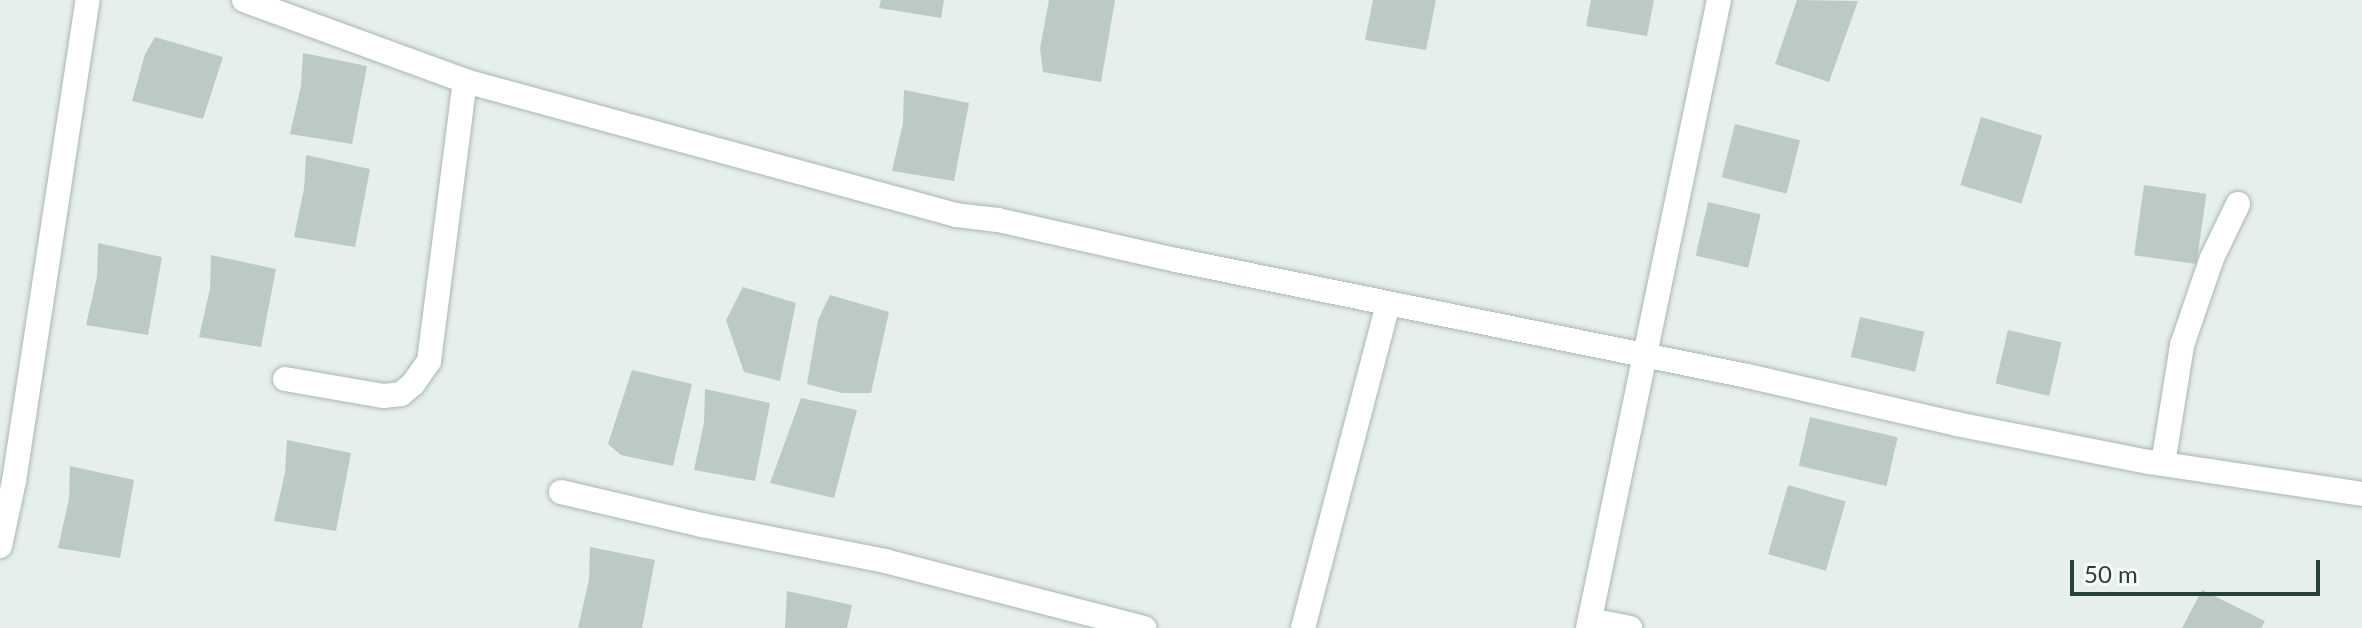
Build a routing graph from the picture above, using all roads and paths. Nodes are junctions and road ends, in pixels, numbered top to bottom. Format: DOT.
graph roads {
  1 [pos="88,0"];
  2 [pos="244,0"];
  3 [pos="1719,0"];
  4 [pos="465,81"];
  5 [pos="2238,204"];
  6 [pos="1388,304"];
  7 [pos="1645,356"];
  8 [pos="285,379"];
  9 [pos="2163,464"];
  10 [pos="561,492"];
  11 [pos="2362,494"];
  12 [pos="0,546"];
  13 [pos="1589,624"];
  14 [pos="1145,628"];
  15 [pos="1303,628"];
  16 [pos="1630,628"];
  1 -- 12 [label="street"];
  2 -- 4 [label="street"];
  3 -- 7 [label="street"];
  4 -- 6 [label="street"];
  4 -- 8 [label="street"];
  5 -- 9 [label="street"];
  6 -- 7 [label="street"];
  6 -- 15 [label="street"];
  7 -- 9 [label="street"];
  7 -- 13 [label="street"];
  9 -- 11 [label="street"];
  10 -- 14 [label="street"];
  13 -- 16 [label="street"];
}
